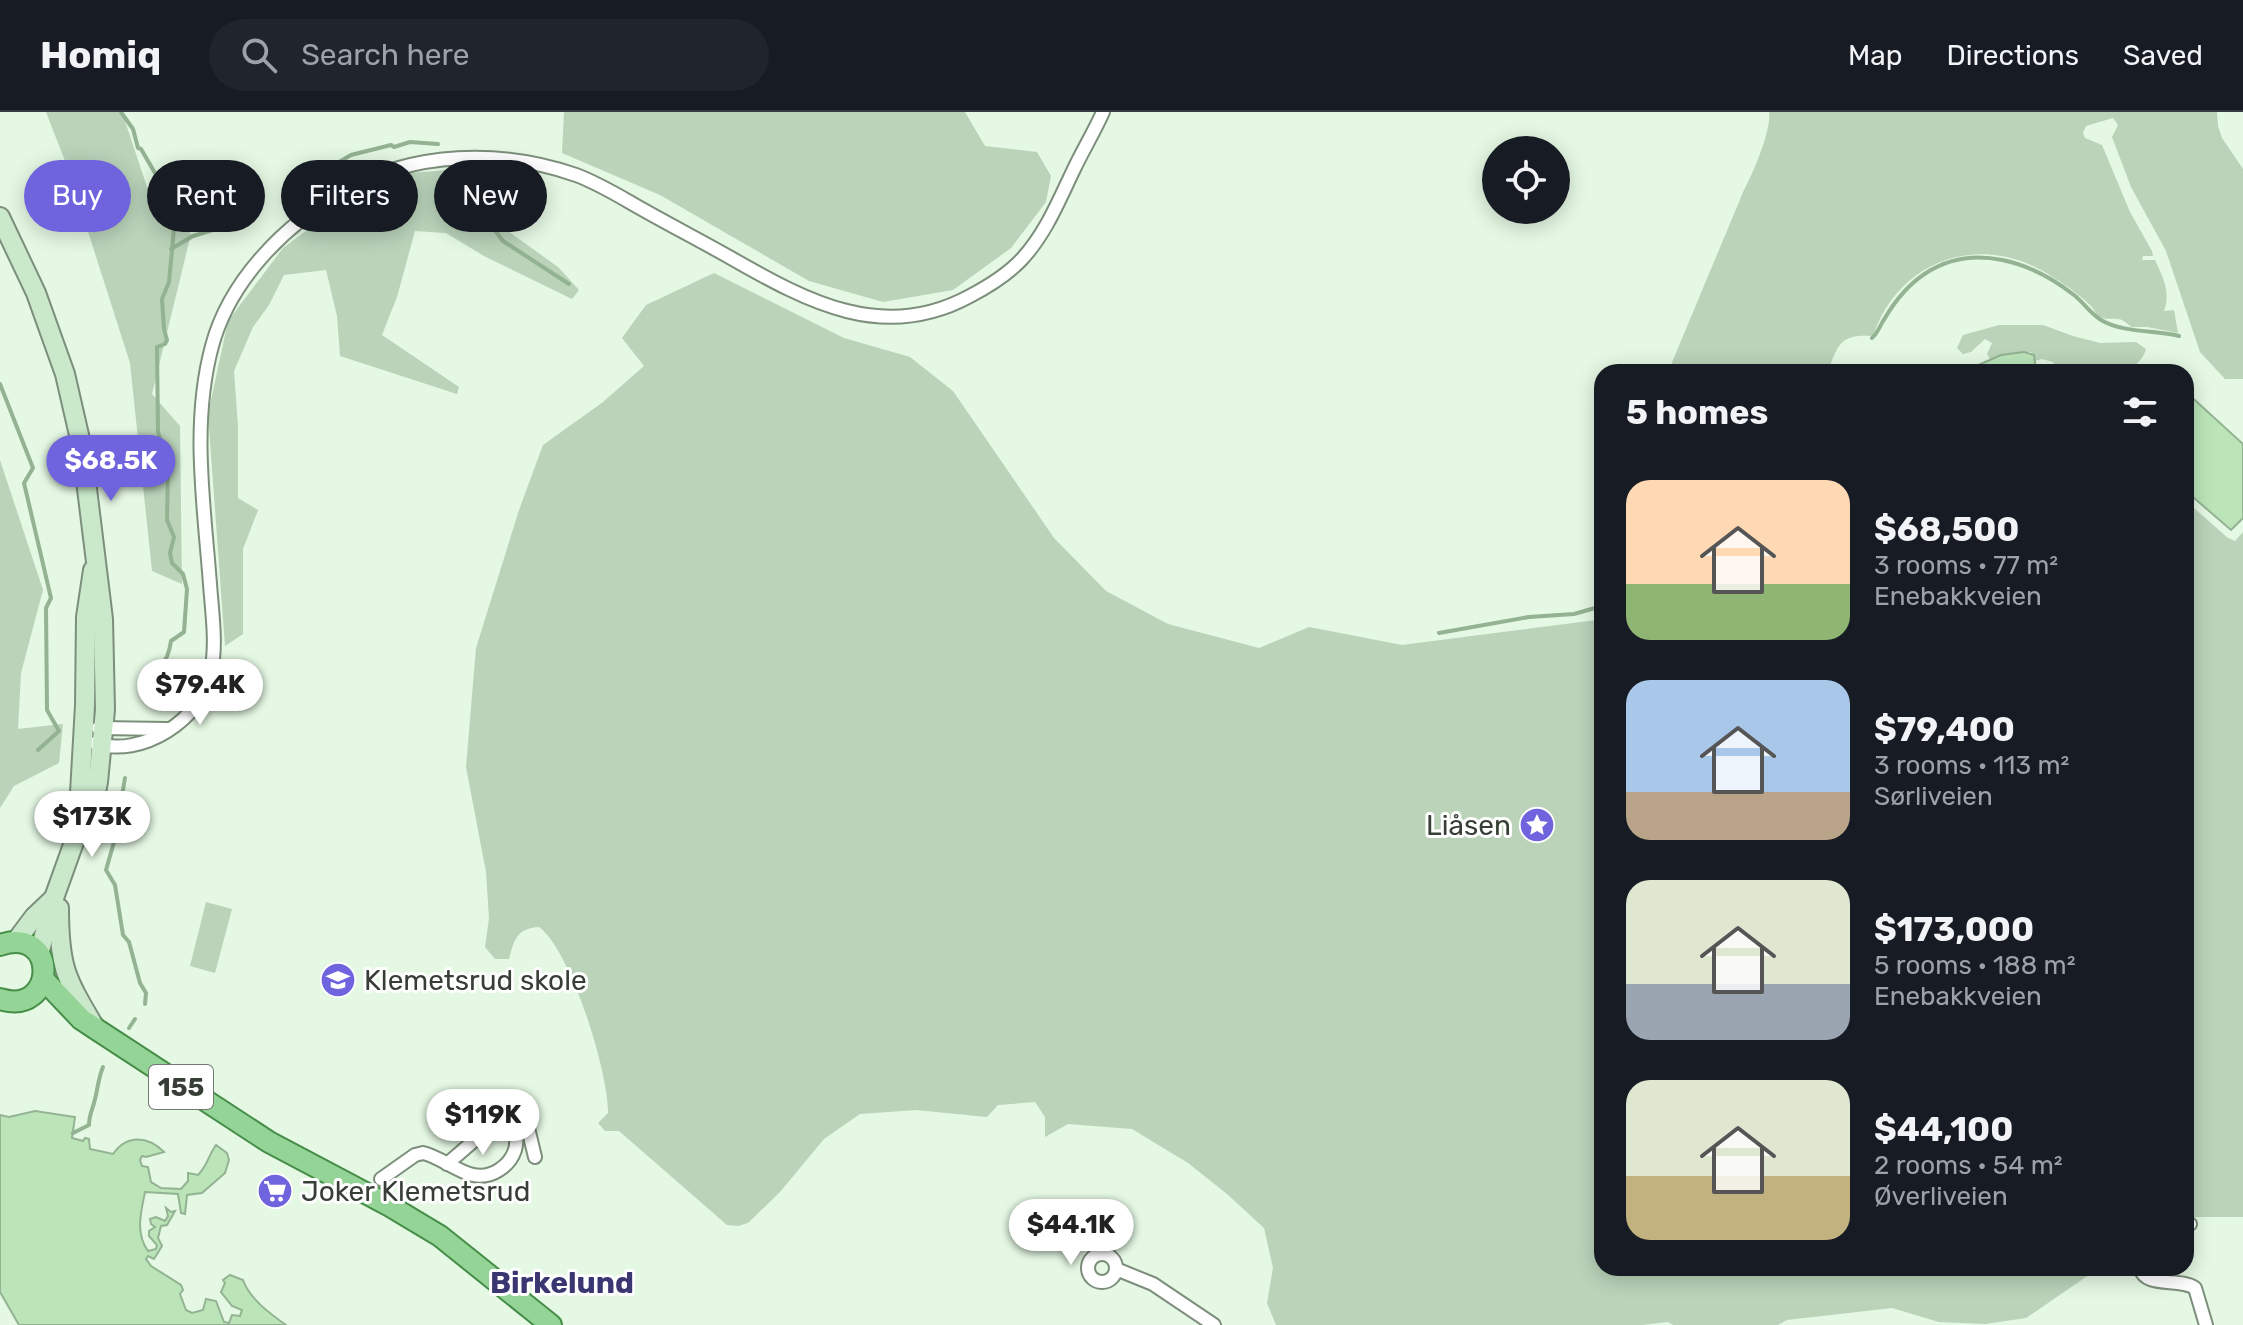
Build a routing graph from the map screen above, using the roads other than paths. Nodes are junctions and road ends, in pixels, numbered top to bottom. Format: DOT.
graph roads {
  1 [pos="1103,112"];
  2 [pos="0,217"];
  3 [pos="94,563"];
  4 [pos="167,729"];
  5 [pos="83,735"];
  6 [pos="104,736"];
  7 [pos="78,831"];
  8 [pos="56,893"];
  9 [pos="8,943"];
  10 [pos="39,954"];
  11 [pos="43,979"];
  12 [pos="30,997"];
  13 [pos="0,999"];
  14 [pos="88,1024"];
  15 [pos="500,1125"];
  16 [pos="535,1157"];
  17 [pos="447,1164"];
  18 [pos="381,1179"];
  19 [pos="1116,1269"];
  20 [pos="2143,1276"];
  21 [pos="551,1325"];
  22 [pos="1214,1325"];
  23 [pos="2206,1325"];
  1 -- 4 [label="street"];
  2 -- 3 [label="main road"];
  3 -- 5 [label="main road"];
  3 -- 6 [label="main road"];
  4 -- 6 [label="street"];
  4 -- 6 [label="street"];
  5 -- 6 [label="street"];
  5 -- 7 [label="main road"];
  6 -- 7 [label="main road"];
  7 -- 8 [label="main road"];
  8 -- 9 [label="main road"];
  8 -- 10 [label="main road"];
  8 -- 14 [label="main road"];
  9 -- 10 [label="main road"];
  10 -- 11 [label="main road"];
  11 -- 12 [label="main road"];
  11 -- 14 [label="main road, 155"];
  12 -- 13 [label="main road, 155"];
  12 -- 14 [label="main road, 155"];
  14 -- 21 [label="main road, 155"];
  15 -- 17 [label="street"];
  16 -- 17 [label="street"];
  17 -- 18 [label="street"];
  19 -- 22 [label="street"];
  20 -- 23 [label="street"];
}
